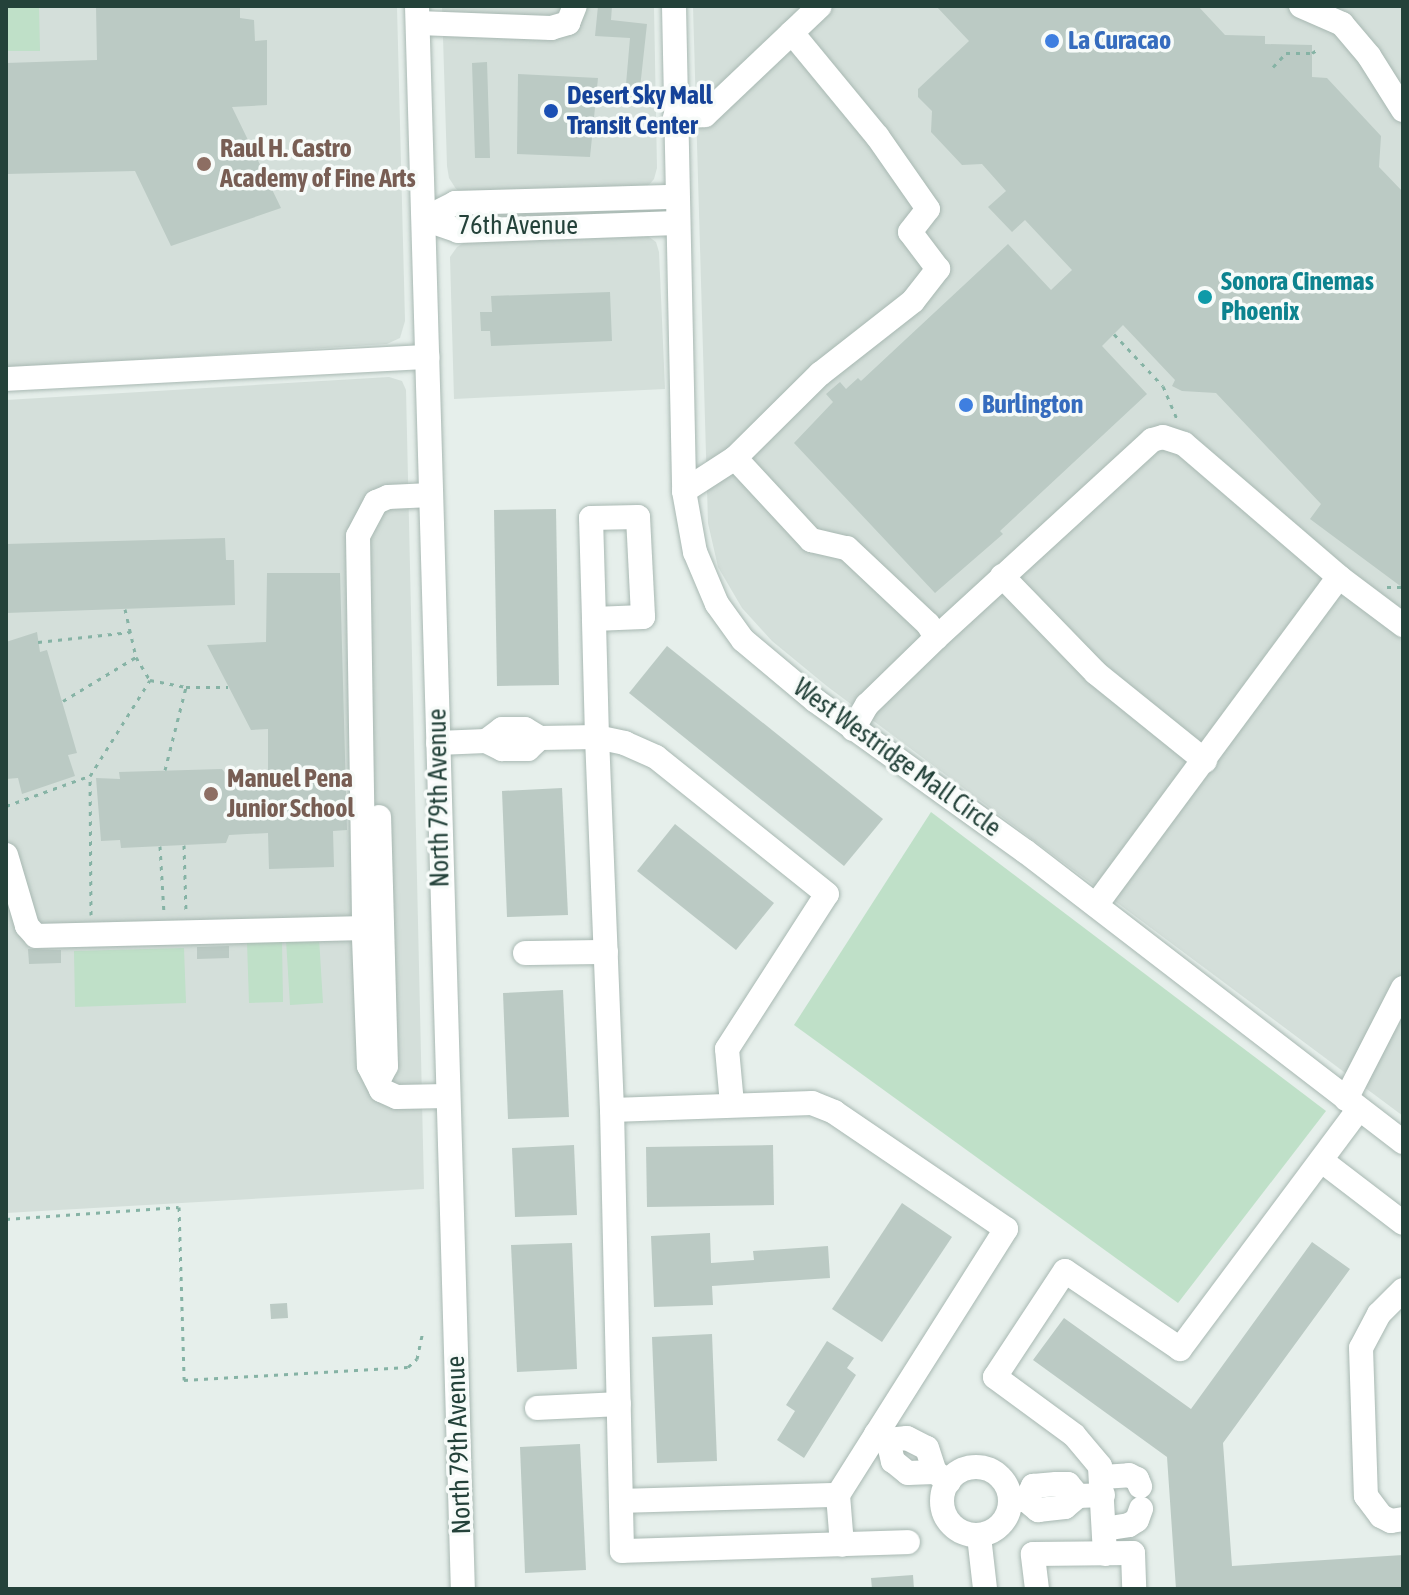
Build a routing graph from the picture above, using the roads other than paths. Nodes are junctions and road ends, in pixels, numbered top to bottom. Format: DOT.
graph roads {
  1 [pos="575,6"];
  2 [pos="674,6"];
  3 [pos="820,6"];
  4 [pos="1301,6"];
  5 [pos="418,14"];
  6 [pos="492,15"];
  7 [pos="792,33"];
  8 [pos="1399,95"];
  9 [pos="675,117"];
  10 [pos="677,211"];
  11 [pos="424,219"];
  12 [pos="427,357"];
  13 [pos="6,379"];
  14 [pos="735,458"];
  15 [pos="684,491"];
  16 [pos="431,495"];
  17 [pos="365,526"];
  18 [pos="1002,576"];
  19 [pos="1339,577"];
  20 [pos="594,619"];
  21 [pos="1403,625"];
  22 [pos="936,638"];
  23 [pos="853,729"];
  24 [pos="597,737"];
  25 [pos="438,743"];
  26 [pos="1205,761"];
  27 [pos="6,855"];
  28 [pos="1096,905"];
  29 [pos="364,928"];
  30 [pos="606,952"];
  31 [pos="525,953"];
  32 [pos="1403,988"];
  33 [pos="378,1081"];
  34 [pos="447,1096"];
  35 [pos="732,1104"];
  36 [pos="1352,1104"];
  37 [pos="612,1110"];
  38 [pos="1403,1142"];
  39 [pos="1322,1161"];
  40 [pos="1403,1223"];
  41 [pos="1403,1290"];
  42 [pos="619,1404"];
  43 [pos="537,1408"];
  44 [pos="882,1437"];
  45 [pos="942,1477"];
  46 [pos="1095,1489"];
  47 [pos="838,1495"];
  48 [pos="1018,1500"];
  49 [pos="621,1501"];
  50 [pos="1403,1519"];
  51 [pos="1104,1529"];
  52 [pos="979,1536"];
  53 [pos="908,1542"];
  54 [pos="842,1545"];
  55 [pos="1105,1554"];
  56 [pos="463,1589"];
  57 [pos="985,1589"];
  58 [pos="1037,1589"];
  59 [pos="1134,1589"];
  1 -- 6 [label="street"];
  2 -- 9 [label="street, West Westridge Mall Circle"];
  3 -- 7 [label="street"];
  4 -- 8 [label="street"];
  5 -- 6 [label="street"];
  5 -- 11 [label="street, North 79th Avenue"];
  7 -- 9 [label="street"];
  7 -- 14 [label="street"];
  9 -- 10 [label="street, West Westridge Mall Circle"];
  10 -- 11 [label="street, 76th Avenue"];
  10 -- 15 [label="street, West Westridge Mall Circle"];
  11 -- 12 [label="street, North 79th Avenue"];
  12 -- 13 [label="street"];
  12 -- 16 [label="street, North 79th Avenue"];
  14 -- 15 [label="street"];
  14 -- 22 [label="street"];
  15 -- 23 [label="street, West Westridge Mall Circle"];
  16 -- 17 [label="street"];
  16 -- 25 [label="street, North 79th Avenue"];
  17 -- 29 [label="street"];
  17 -- 33 [label="street"];
  18 -- 19 [label="street"];
  18 -- 22 [label="street"];
  18 -- 26 [label="street"];
  19 -- 21 [label="street"];
  19 -- 26 [label="street"];
  20 -- 24 [label="street"];
  22 -- 23 [label="street"];
  23 -- 28 [label="street, West Westridge Mall Circle"];
  24 -- 25 [label="street"];
  24 -- 30 [label="street"];
  24 -- 35 [label="street"];
  25 -- 34 [label="street, North 79th Avenue"];
  26 -- 28 [label="street"];
  27 -- 29 [label="street"];
  28 -- 36 [label="street, West Westridge Mall Circle"];
  29 -- 33 [label="street"];
  30 -- 31 [label="street"];
  30 -- 37 [label="street"];
  32 -- 36 [label="street"];
  33 -- 34 [label="street"];
  34 -- 56 [label="street, North 79th Avenue"];
  35 -- 37 [label="street"];
  35 -- 44 [label="street"];
  36 -- 38 [label="street, West Westridge Mall Circle"];
  36 -- 39 [label="street"];
  37 -- 42 [label="street"];
  39 -- 40 [label="street"];
  39 -- 46 [label="street"];
  41 -- 50 [label="street"];
  42 -- 43 [label="street"];
  42 -- 49 [label="street"];
  44 -- 45 [label="street"];
  44 -- 47 [label="street"];
  45 -- 48 [label="street"];
  45 -- 52 [label="street"];
  46 -- 48 [label="street"];
  46 -- 51 [label="street"];
  46 -- 51 [label="street"];
  47 -- 49 [label="street"];
  47 -- 54 [label="street"];
  48 -- 52 [label="street"];
  49 -- 54 [label="street"];
  51 -- 55 [label="street"];
  52 -- 57 [label="street"];
  53 -- 54 [label="street"];
  55 -- 58 [label="street"];
  55 -- 59 [label="street"];
}
